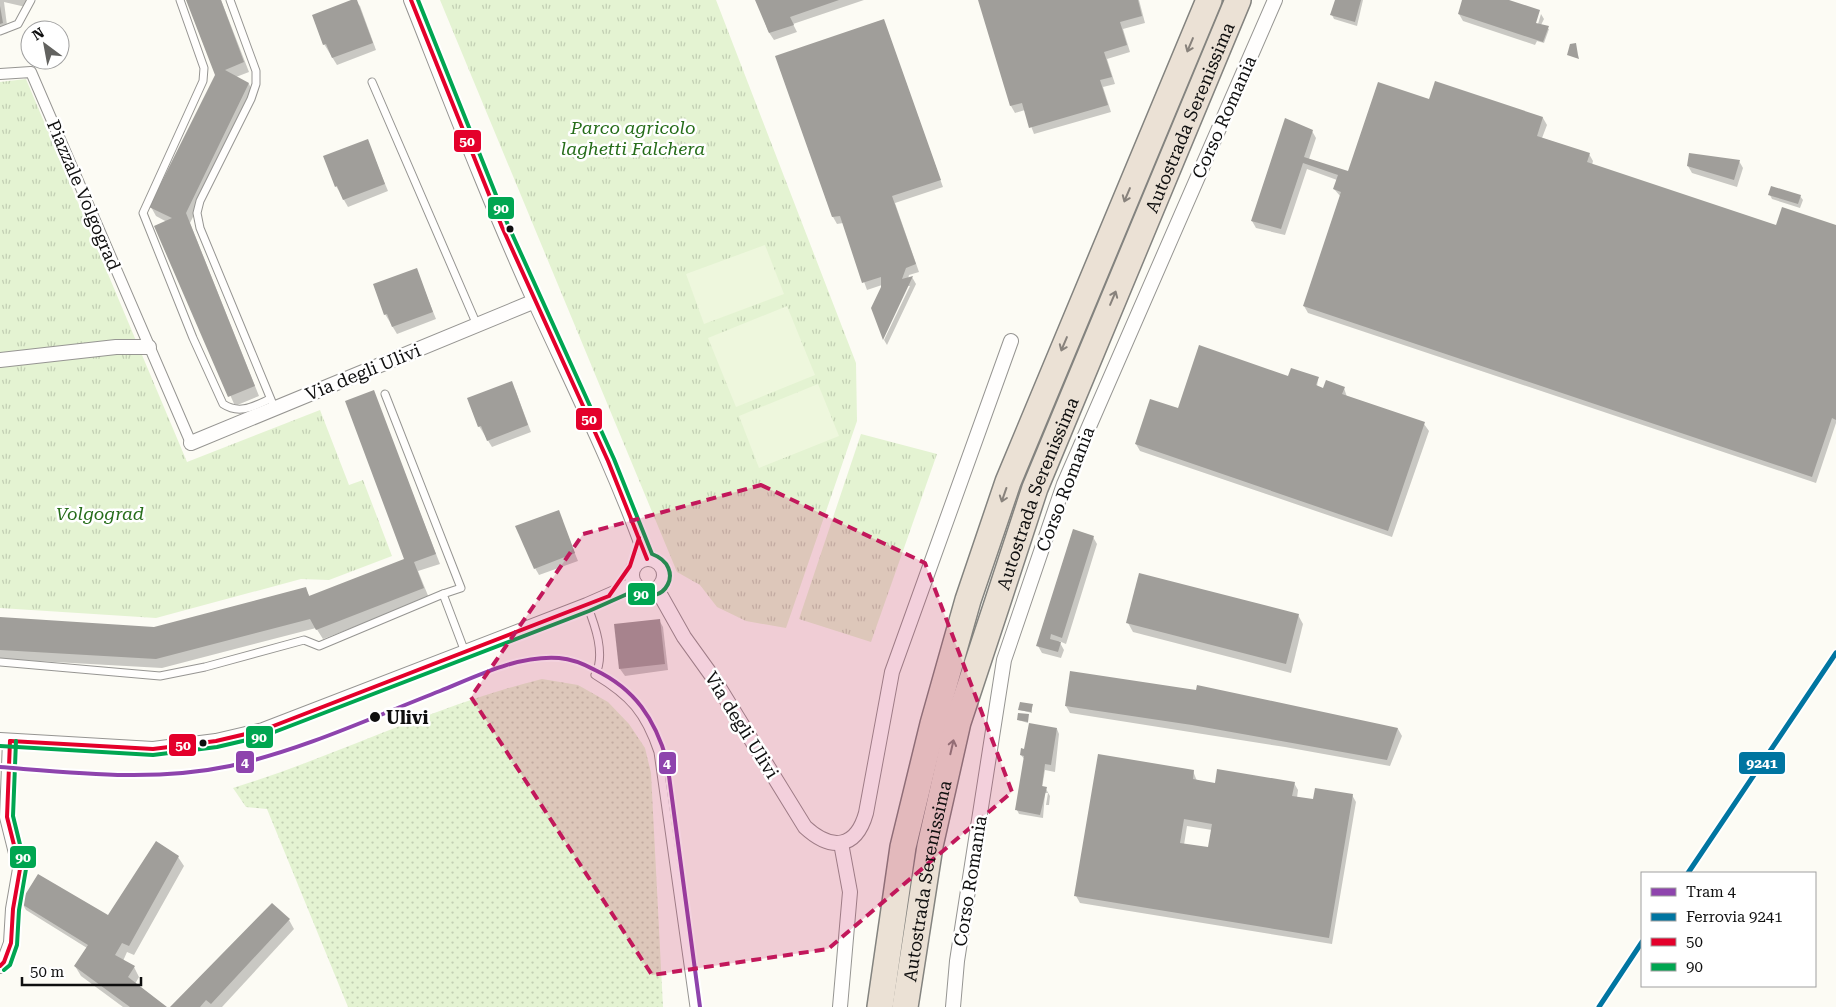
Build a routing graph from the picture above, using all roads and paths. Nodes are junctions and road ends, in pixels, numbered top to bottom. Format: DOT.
graph roads {
  1 [pos="31,0"];
  2 [pos="180,0"];
  3 [pos="230,0"];
  4 [pos="411,0"];
  5 [pos="1209,0"];
  6 [pos="1238,0"];
  7 [pos="1275,0"];
  8 [pos="0,31"];
  9 [pos="0,74"];
  10 [pos="372,82"];
  11 [pos="535,301"];
  12 [pos="477,326"];
  13 [pos="1011,341"];
  14 [pos="149,347"];
  15 [pos="0,360"];
  16 [pos="385,394"];
  17 [pos="272,404"];
  18 [pos="191,443"];
  19 [pos="639,538"];
  20 [pos="647,559"];
  21 [pos="635,584"];
  22 [pos="657,589"];
  23 [pos="443,594"];
  24 [pos="609,596"];
  25 [pos="587,605"];
  26 [pos="465,652"];
  27 [pos="0,662"];
  28 [pos="5,740"];
  29 [pos="840,843"];
  30 [pos="0,932"];
  31 [pos="11,943"];
  32 [pos="0,966"];
  33 [pos="694,1007"];
  34 [pos="840,1007"];
  35 [pos="880,1007"];
  36 [pos="905,1007"];
  37 [pos="953,1007"];
  1 -- 8 [label="lane"];
  2 -- 17 [label="lane"];
  3 -- 17 [label="lane"];
  4 -- 11 [label="street"];
  5 -- 35 [label="highway, Autostrada Serenissima, one-way"];
  36 -- 6 [label="highway, Autostrada Serenissima, one-way"];
  7 -- 37 [label="street, Corso Romania"];
  9 -- 14 [label="street, Piazzale Volgograd"];
  10 -- 12 [label="lane"];
  11 -- 12 [label="street, Via degli Ulivi"];
  11 -- 19 [label="street"];
  12 -- 17 [label="street, Via degli Ulivi"];
  13 -- 29 [label="street"];
  14 -- 15 [label="street"];
  14 -- 18 [label="street, Piazzale Volgograd"];
  16 -- 23 [label="lane"];
  17 -- 18 [label="street, Via degli Ulivi"];
  19 -- 20 [label="street"];
  19 -- 24 [label="street"];
  20 -- 21 [label="street"];
  20 -- 22 [label="street"];
  21 -- 22 [label="street"];
  21 -- 24 [label="street"];
  22 -- 29 [label="street, Via degli Ulivi"];
  23 -- 26 [label="lane"];
  23 -- 27 [label="lane"];
  24 -- 25 [label="street"];
  25 -- 26 [label="street"];
  25 -- 33 [label="lane"];
  26 -- 28 [label="street"];
  28 -- 31 [label="street"];
  29 -- 34 [label="street"];
  30 -- 31 [label="street"];
  31 -- 32 [label="street"];
}
